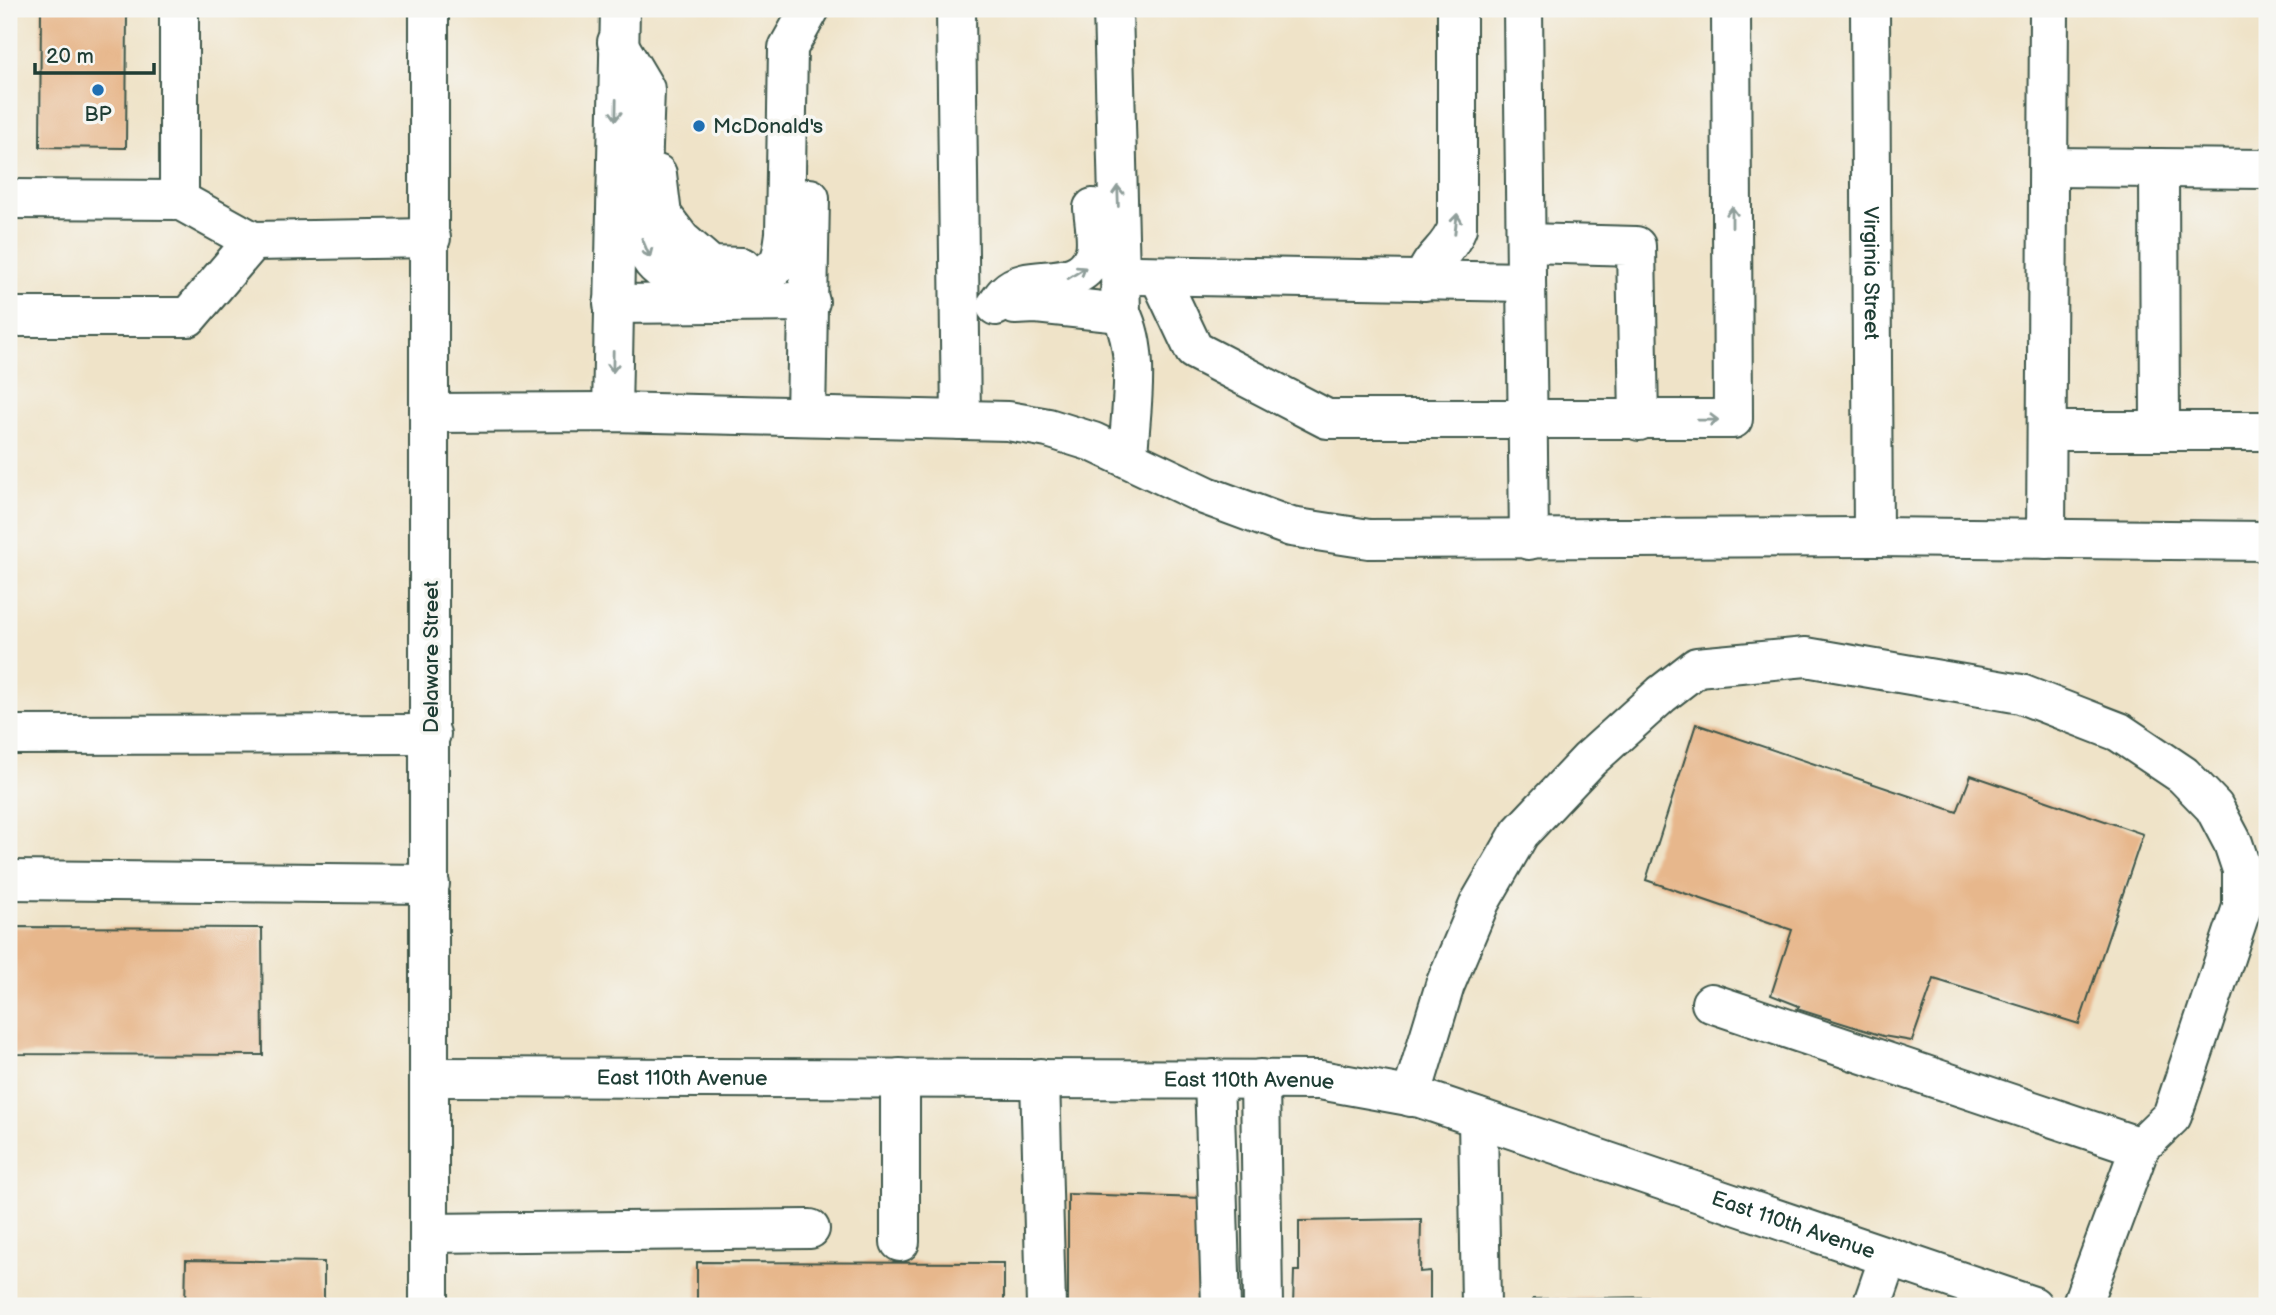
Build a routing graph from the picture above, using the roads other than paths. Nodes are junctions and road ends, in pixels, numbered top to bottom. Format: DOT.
graph roads {
  1 [pos="178,9"];
  2 [pos="429,9"];
  3 [pos="810,9"];
  4 [pos="956,9"];
  5 [pos="1112,9"];
  6 [pos="1457,9"];
  7 [pos="1523,9"];
  8 [pos="1731,9"];
  9 [pos="1870,9"];
  10 [pos="2049,9"];
  11 [pos="619,25"];
  12 [pos="2049,167"];
  13 [pos="2159,168"];
  14 [pos="2267,169"];
  15 [pos="9,199"];
  16 [pos="179,200"];
  17 [pos="431,239"];
  18 [pos="253,241"];
  19 [pos="1526,243"];
  20 [pos="1121,274"];
  21 [pos="1159,276"];
  22 [pos="1424,281"];
  23 [pos="1526,282"];
  24 [pos="810,302"];
  25 [pos="614,304"];
  26 [pos="996,306"];
  27 [pos="1121,313"];
  28 [pos="9,317"];
  29 [pos="960,322"];
  30 [pos="612,412"];
  31 [pos="431,413"];
  32 [pos="806,416"];
  33 [pos="961,420"];
  34 [pos="1528,421"];
  35 [pos="1639,421"];
  36 [pos="2048,431"];
  37 [pos="2160,431"];
  38 [pos="2267,431"];
  39 [pos="1128,457"];
  40 [pos="1873,537"];
  41 [pos="2046,539"];
  42 [pos="1529,540"];
  43 [pos="2267,541"];
  44 [pos="431,734"];
  45 [pos="9,735"];
  46 [pos="9,880"];
  47 [pos="430,884"];
  48 [pos="1711,1003"];
  49 [pos="430,1077"];
  50 [pos="900,1078"];
  51 [pos="1041,1078"];
  52 [pos="1214,1079"];
  53 [pos="1261,1079"];
  54 [pos="1411,1097"];
  55 [pos="1478,1118"];
  56 [pos="2140,1147"];
  57 [pos="810,1229"];
  58 [pos="429,1233"];
  59 [pos="900,1242"];
  60 [pos="1889,1257"];
  61 [pos="429,1306"];
  62 [pos="1046,1306"];
  63 [pos="1221,1306"];
  64 [pos="1263,1306"];
  65 [pos="1481,1306"];
  66 [pos="1872,1306"];
  67 [pos="2033,1306"];
  68 [pos="2081,1306"];
  1 -- 16 [label="street"];
  2 -- 17 [label="street, Delaware Street"];
  11 -- 3 [label="street, one-way"];
  3 -- 24 [label="street"];
  4 -- 29 [label="street"];
  20 -- 5 [label="street, one-way"];
  26 -- 5 [label="street, one-way"];
  22 -- 6 [label="street, one-way"];
  7 -- 19 [label="street"];
  35 -- 8 [label="street, one-way"];
  9 -- 40 [label="street, Virginia Street"];
  10 -- 12 [label="street"];
  11 -- 25 [label="street, one-way"];
  12 -- 13 [label="street"];
  12 -- 36 [label="street"];
  13 -- 14 [label="street"];
  13 -- 37 [label="street"];
  15 -- 16 [label="street"];
  16 -- 18 [label="street"];
  17 -- 18 [label="street"];
  17 -- 31 [label="street, Delaware Street"];
  18 -- 28 [label="street"];
  19 -- 23 [label="street"];
  19 -- 35 [label="street"];
  20 -- 21 [label="street"];
  20 -- 27 [label="street"];
  21 -- 22 [label="street"];
  21 -- 34 [label="street"];
  22 -- 23 [label="street"];
  23 -- 34 [label="street"];
  24 -- 25 [label="street"];
  24 -- 32 [label="street"];
  25 -- 30 [label="street, one-way"];
  26 -- 27 [label="street"];
  26 -- 29 [label="street"];
  27 -- 39 [label="street"];
  29 -- 33 [label="street"];
  30 -- 31 [label="street"];
  30 -- 32 [label="street"];
  31 -- 44 [label="street, Delaware Street"];
  32 -- 33 [label="street"];
  33 -- 39 [label="street"];
  34 -- 35 [label="street"];
  34 -- 42 [label="street"];
  36 -- 37 [label="street"];
  36 -- 41 [label="street"];
  37 -- 38 [label="street"];
  39 -- 42 [label="street"];
  40 -- 41 [label="street"];
  40 -- 42 [label="street"];
  41 -- 43 [label="street"];
  44 -- 45 [label="street"];
  44 -- 47 [label="street, Delaware Street"];
  46 -- 47 [label="street"];
  47 -- 49 [label="street, Delaware Street"];
  48 -- 56 [label="street"];
  49 -- 50 [label="street, East 110th Avenue"];
  49 -- 58 [label="street, Delaware Street"];
  50 -- 51 [label="street, East 110th Avenue"];
  50 -- 59 [label="street"];
  51 -- 52 [label="street, East 110th Avenue"];
  51 -- 62 [label="street"];
  52 -- 53 [label="street, East 110th Avenue"];
  52 -- 63 [label="street"];
  53 -- 54 [label="street, East 110th Avenue"];
  53 -- 64 [label="street"];
  54 -- 55 [label="street, East 110th Avenue"];
  54 -- 56 [label="street"];
  55 -- 60 [label="street, East 110th Avenue"];
  55 -- 65 [label="street"];
  56 -- 68 [label="street"];
  57 -- 58 [label="street"];
  58 -- 61 [label="street, Delaware Street"];
  60 -- 66 [label="street"];
  60 -- 67 [label="street, East 110th Avenue"];
}
